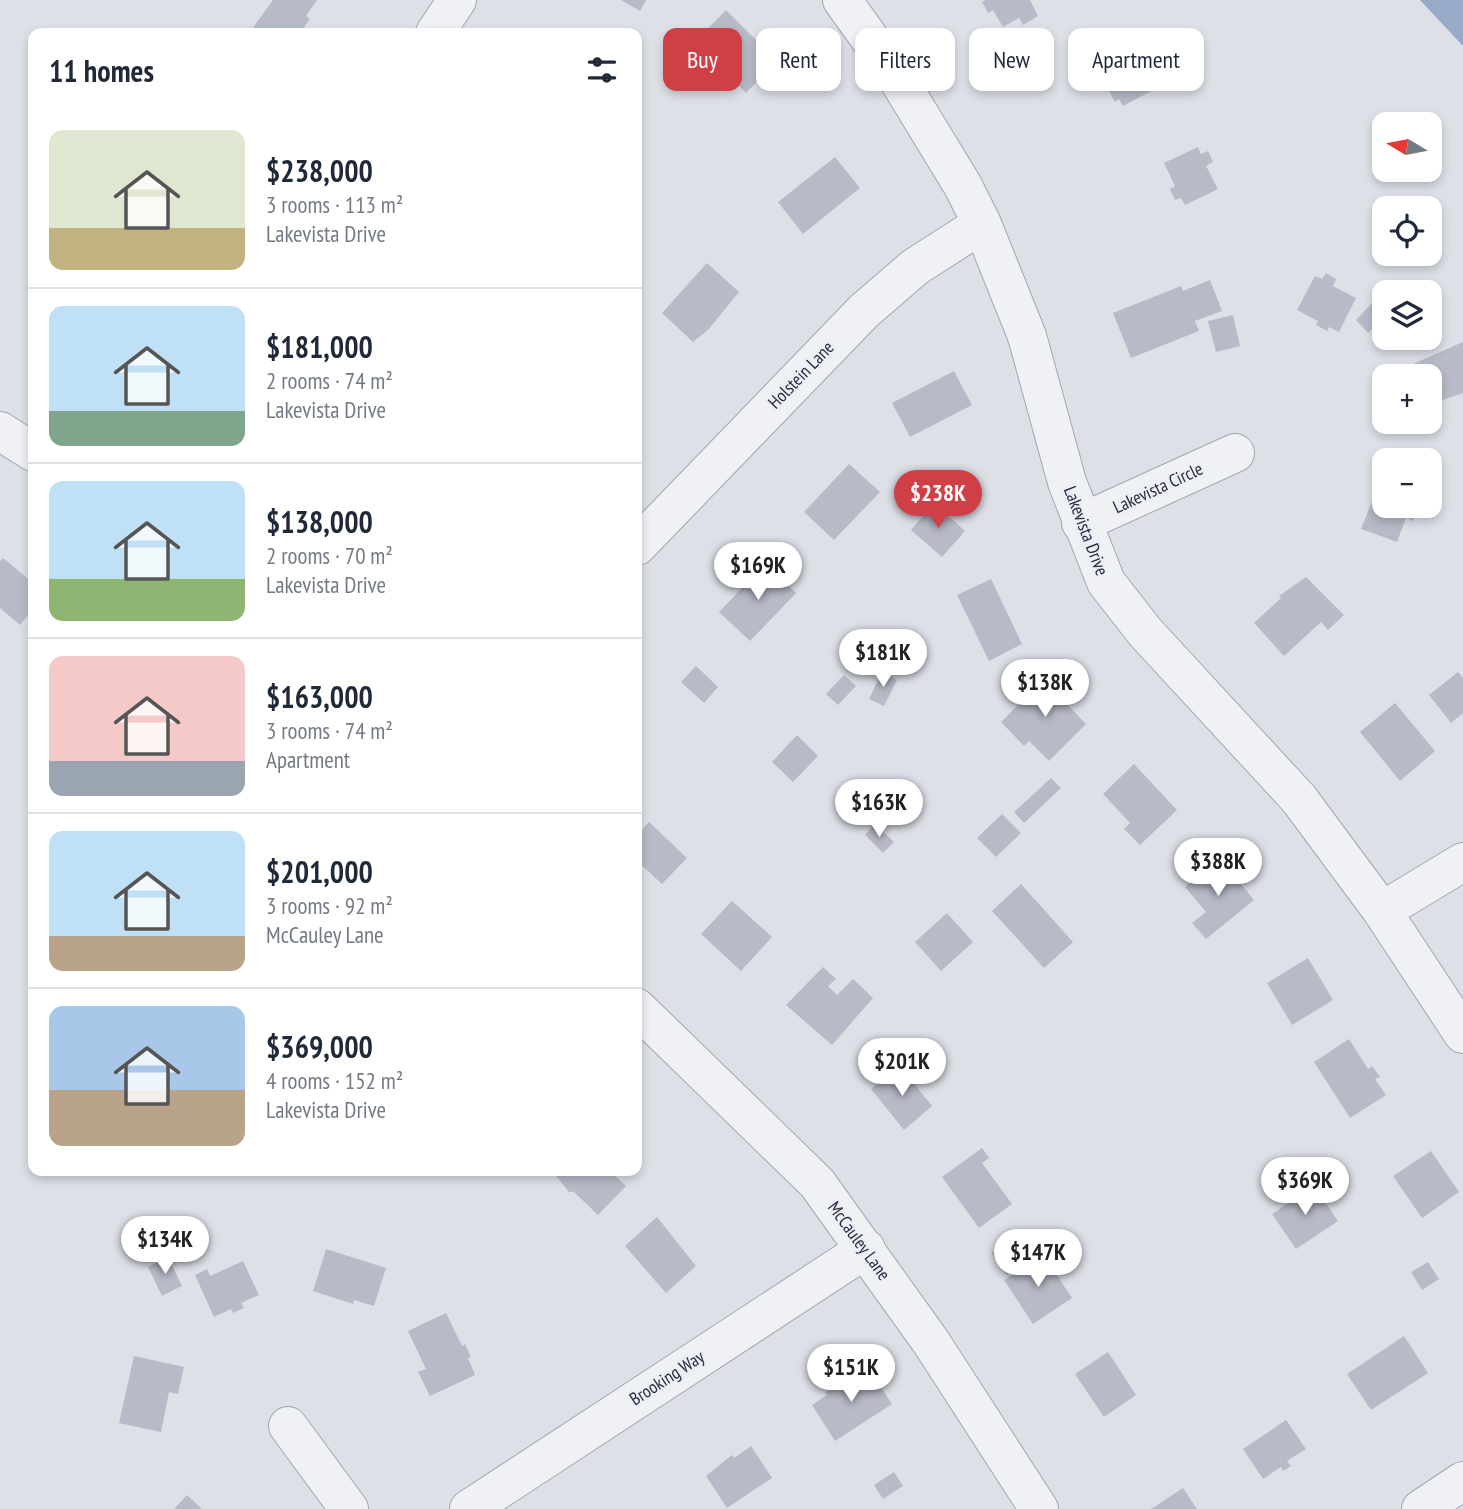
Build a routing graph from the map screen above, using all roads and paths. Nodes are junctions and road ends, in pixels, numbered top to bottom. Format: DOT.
graph roads {
  1 [pos="457,0"];
  2 [pos="842,0"];
  3 [pos="438,28"];
  4 [pos="982,224"];
  5 [pos="0,430"];
  6 [pos="28,449"];
  7 [pos="1235,453"];
  8 [pos="1081,523"];
  9 [pos="642,541"];
  10 [pos="1463,862"];
  11 [pos="1382,911"];
  12 [pos="642,1013"];
  13 [pos="1463,1034"];
  14 [pos="866,1249"];
  15 [pos="288,1426"];
  16 [pos="1463,1481"];
  17 [pos="349,1509"];
  18 [pos="469,1509"];
  19 [pos="1039,1509"];
  20 [pos="1421,1509"];
  1 -- 3 [label="street"];
  2 -- 4 [label="street, Lakevista Drive"];
  4 -- 8 [label="street, Lakevista Drive"];
  4 -- 9 [label="street, Holstein Lane"];
  5 -- 6 [label="street"];
  7 -- 8 [label="street, Lakevista Circle"];
  8 -- 11 [label="street, Lakevista Drive"];
  10 -- 11 [label="street"];
  11 -- 13 [label="street, Lakevista Drive"];
  12 -- 14 [label="street, McCauley Lane"];
  14 -- 18 [label="street, Brooking Way"];
  14 -- 19 [label="street, McCauley Lane"];
  15 -- 17 [label="street"];
  16 -- 20 [label="street"];
}
